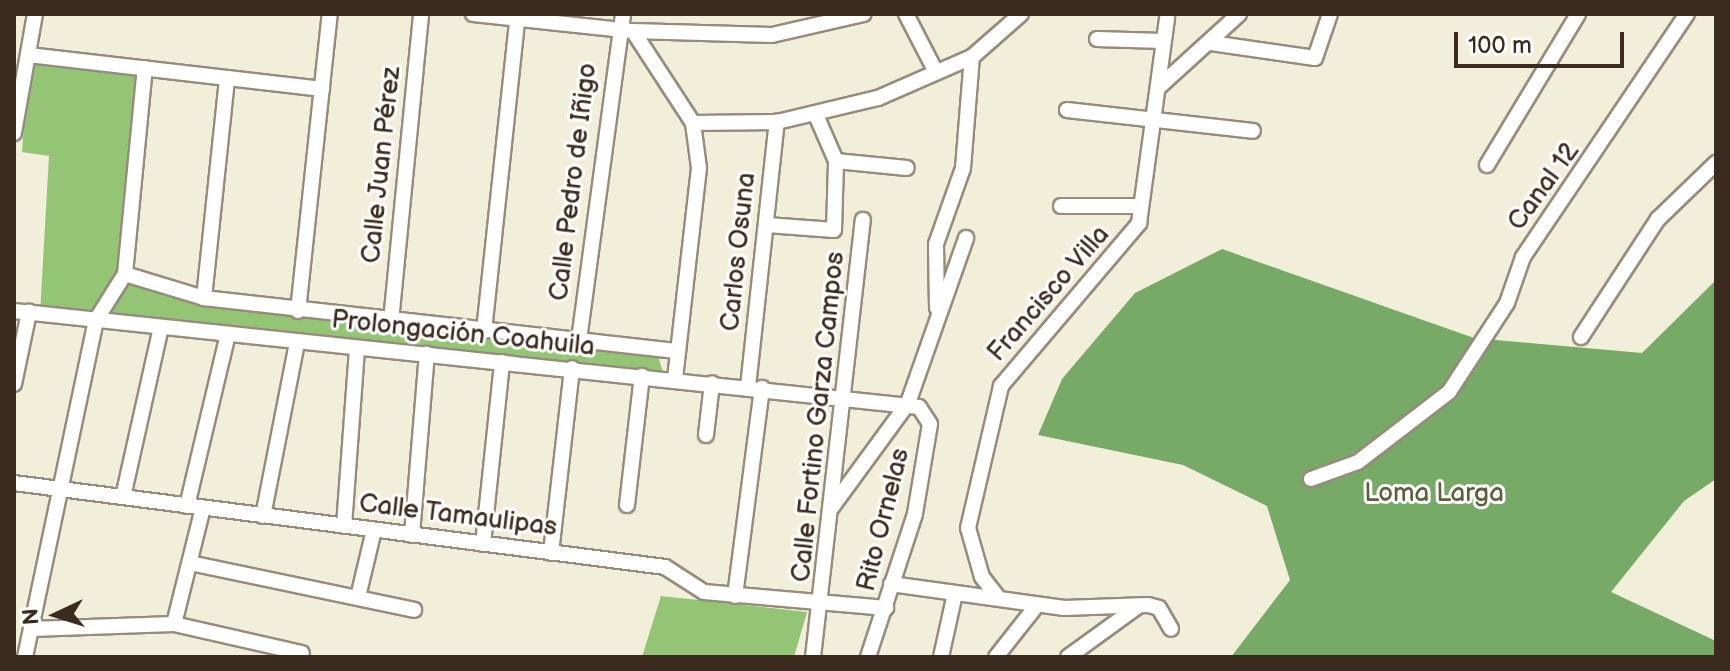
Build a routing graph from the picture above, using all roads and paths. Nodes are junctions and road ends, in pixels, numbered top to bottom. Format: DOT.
graph roads {
  1 [pos="35,14"];
  2 [pos="330,14"];
  3 [pos="421,14"];
  4 [pos="473,14"];
  5 [pos="623,14"];
  6 [pos="864,14"];
  7 [pos="906,14"];
  8 [pos="1021,14"];
  9 [pos="1239,14"];
  10 [pos="1330,14"];
  11 [pos="1578,14"];
  12 [pos="1687,14"];
  13 [pos="518,16"];
  14 [pos="1167,18"];
  15 [pos="626,30"];
  16 [pos="1097,39"];
  17 [pos="1163,41"];
  18 [pos="1211,43"];
  19 [pos="29,55"];
  20 [pos="972,57"];
  21 [pos="145,68"];
  22 [pos="936,72"];
  23 [pos="227,78"];
  24 [pos="1160,86"];
  25 [pos="322,89"];
  26 [pos="1067,110"];
  27 [pos="816,115"];
  28 [pos="777,122"];
  29 [pos="693,123"];
  30 [pos="1152,123"];
  31 [pos="1253,131"];
  32 [pos="14,133"];
  33 [pos="836,161"];
  34 [pos="1716,163"];
  35 [pos="1487,165"];
  36 [pos="907,168"];
  37 [pos="1061,206"];
  38 [pos="1141,206"];
  39 [pos="767,225"];
  40 [pos="862,227"];
  41 [pos="966,238"];
  42 [pos="125,274"];
  43 [pos="204,298"];
  44 [pos="21,311"];
  45 [pos="298,311"];
  46 [pos="937,317"];
  47 [pos="96,320"];
  48 [pos="391,321"];
  49 [pos="161,327"];
  50 [pos="484,331"];
  51 [pos="228,334"];
  52 [pos="1581,337"];
  53 [pos="579,340"];
  54 [pos="297,342"];
  55 [pos="357,349"];
  56 [pos="678,351"];
  57 [pos="427,354"];
  58 [pos="502,362"];
  59 [pos="572,368"];
  60 [pos="642,376"];
  61 [pos="675,379"];
  62 [pos="712,383"];
  63 [pos="14,384"];
  64 [pos="755,388"];
  65 [pos="843,399"];
  66 [pos="908,403"];
  67 [pos="706,435"];
  68 [pos="1311,479"];
  69 [pos="14,483"];
  70 [pos="58,488"];
  71 [pos="123,497"];
  72 [pos="627,505"];
  73 [pos="187,506"];
  74 [pos="831,507"];
  75 [pos="203,508"];
  76 [pos="263,516"];
  77 [pos="344,526"];
  78 [pos="374,530"];
  79 [pos="412,535"];
  80 [pos="483,544"];
  81 [pos="551,553"];
  82 [pos="190,563"];
  83 [pos="891,584"];
  84 [pos="735,596"];
  85 [pos="997,596"];
  86 [pos="358,597"];
  87 [pos="954,598"];
  88 [pos="824,605"];
  89 [pos="1037,605"];
  90 [pos="1137,607"];
  91 [pos="886,608"];
  92 [pos="414,610"];
  93 [pos="174,624"];
  94 [pos="1171,629"];
  95 [pos="24,637"];
  96 [pos="302,653"];
  97 [pos="25,657"];
  98 [pos="813,657"];
  99 [pos="868,657"];
  100 [pos="941,657"];
  101 [pos="996,657"];
  102 [pos="1068,657"];
  1 -- 19 [label="street"];
  2 -- 25 [label="street"];
  3 -- 48 [label="street, Calle Juan Pérez"];
  4 -- 13 [label="street"];
  5 -- 15 [label="street, Calle Pedro de Iñigo"];
  6 -- 15 [label="street"];
  7 -- 22 [label="street"];
  8 -- 20 [label="street"];
  9 -- 18 [label="street"];
  10 -- 18 [label="street"];
  11 -- 35 [label="street"];
  12 -- 68 [label="street, Canal 12"];
  13 -- 15 [label="street"];
  13 -- 50 [label="street"];
  14 -- 17 [label="street, Francisco Villa"];
  15 -- 29 [label="street"];
  15 -- 53 [label="street, Calle Pedro de Iñigo"];
  16 -- 17 [label="street"];
  17 -- 24 [label="street, Francisco Villa"];
  18 -- 24 [label="street"];
  19 -- 21 [label="street"];
  19 -- 32 [label="street"];
  20 -- 22 [label="street"];
  20 -- 46 [label="street"];
  21 -- 23 [label="street"];
  21 -- 42 [label="street"];
  22 -- 27 [label="street"];
  23 -- 25 [label="street"];
  23 -- 43 [label="street"];
  24 -- 30 [label="street, Francisco Villa"];
  25 -- 45 [label="street"];
  26 -- 30 [label="street"];
  27 -- 28 [label="street"];
  27 -- 33 [label="street"];
  28 -- 29 [label="street"];
  28 -- 39 [label="street, Carlos Osuna"];
  29 -- 56 [label="street"];
  30 -- 31 [label="street"];
  30 -- 38 [label="street, Francisco Villa"];
  33 -- 36 [label="street"];
  33 -- 39 [label="street"];
  34 -- 52 [label="street"];
  37 -- 38 [label="street"];
  38 -- 85 [label="street, Francisco Villa"];
  39 -- 64 [label="street, Carlos Osuna"];
  40 -- 65 [label="street, Calle Fortino Garza Campos"];
  41 -- 46 [label="street"];
  42 -- 43 [label="street"];
  42 -- 47 [label="street"];
  43 -- 45 [label="street"];
  44 -- 47 [label="street, Prolongación Coahuila"];
  44 -- 63 [label="street"];
  45 -- 48 [label="street"];
  46 -- 66 [label="street"];
  47 -- 49 [label="street, Prolongación Coahuila"];
  47 -- 70 [label="street"];
  48 -- 50 [label="street"];
  49 -- 51 [label="street, Prolongación Coahuila"];
  49 -- 71 [label="street"];
  50 -- 53 [label="street"];
  51 -- 54 [label="street, Prolongación Coahuila"];
  51 -- 73 [label="street"];
  53 -- 56 [label="street"];
  54 -- 55 [label="street, Prolongación Coahuila"];
  54 -- 76 [label="street"];
  55 -- 57 [label="street, Prolongación Coahuila"];
  55 -- 77 [label="street"];
  56 -- 61 [label="street"];
  57 -- 58 [label="street, Prolongación Coahuila"];
  57 -- 79 [label="street"];
  58 -- 59 [label="street, Prolongación Coahuila"];
  58 -- 80 [label="street"];
  59 -- 60 [label="street, Prolongación Coahuila"];
  59 -- 81 [label="street"];
  60 -- 61 [label="street, Prolongación Coahuila"];
  60 -- 72 [label="street"];
  61 -- 62 [label="street, Prolongación Coahuila"];
  62 -- 64 [label="street, Prolongación Coahuila"];
  62 -- 67 [label="street"];
  64 -- 65 [label="street, Prolongación Coahuila"];
  64 -- 84 [label="street, Carlos Osuna"];
  65 -- 66 [label="street, Prolongación Coahuila"];
  65 -- 74 [label="street, Calle Fortino Garza Campos"];
  66 -- 74 [label="street"];
  66 -- 83 [label="street, Rito Ornelas"];
  69 -- 70 [label="street, Calle Tamaulipas"];
  70 -- 71 [label="street, Calle Tamaulipas"];
  70 -- 95 [label="street"];
  71 -- 73 [label="street, Calle Tamaulipas"];
  73 -- 75 [label="street, Calle Tamaulipas"];
  74 -- 88 [label="street, Calle Fortino Garza Campos"];
  75 -- 76 [label="street, Calle Tamaulipas"];
  75 -- 82 [label="street"];
  76 -- 77 [label="street, Calle Tamaulipas"];
  77 -- 78 [label="street, Calle Tamaulipas"];
  78 -- 79 [label="street, Calle Tamaulipas"];
  78 -- 86 [label="street"];
  79 -- 80 [label="street, Calle Tamaulipas"];
  80 -- 81 [label="street, Calle Tamaulipas"];
  81 -- 84 [label="street, Calle Tamaulipas"];
  82 -- 86 [label="street"];
  82 -- 93 [label="street"];
  83 -- 87 [label="street"];
  83 -- 91 [label="street, Rito Ornelas"];
  84 -- 88 [label="street, Calle Tamaulipas"];
  85 -- 87 [label="street"];
  85 -- 89 [label="street"];
  86 -- 92 [label="street"];
  87 -- 100 [label="street"];
  88 -- 91 [label="street, Calle Tamaulipas"];
  88 -- 98 [label="street, Calle Fortino Garza Campos"];
  89 -- 90 [label="street"];
  89 -- 101 [label="street"];
  90 -- 94 [label="street"];
  90 -- 102 [label="street"];
  91 -- 99 [label="street, Rito Ornelas"];
  93 -- 95 [label="street"];
  93 -- 96 [label="street"];
  95 -- 97 [label="street"];
}
